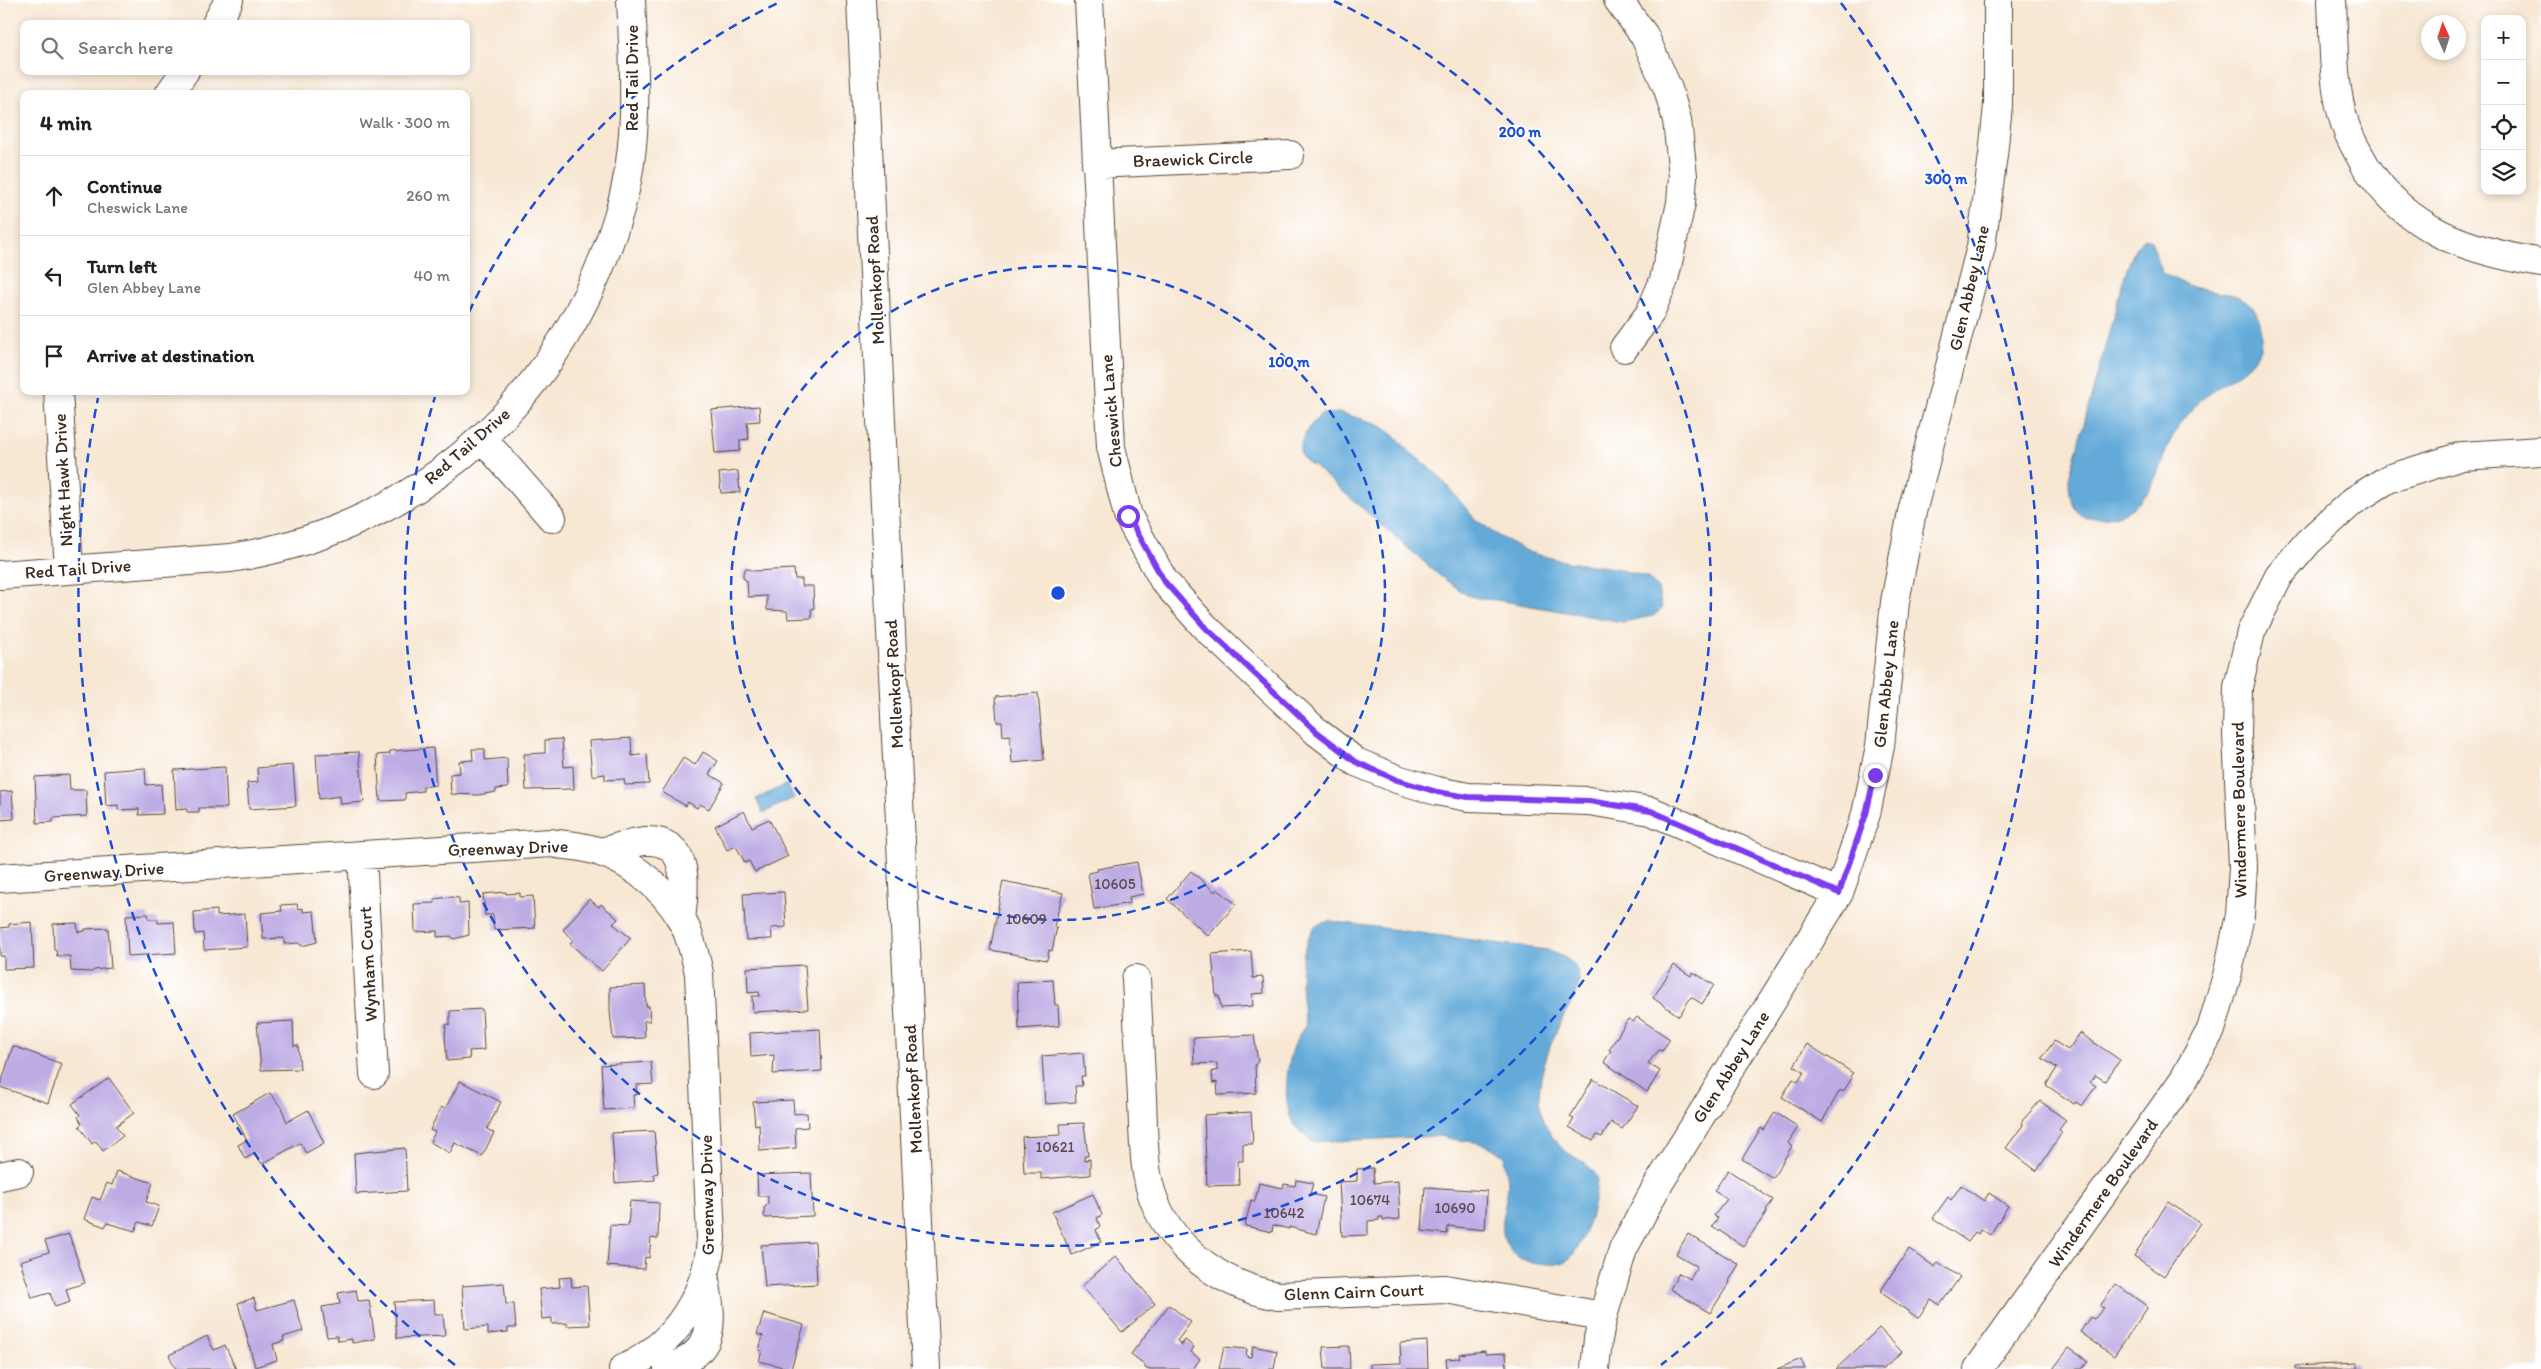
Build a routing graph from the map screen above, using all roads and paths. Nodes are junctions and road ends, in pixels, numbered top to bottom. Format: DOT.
graph roads {
  1 [pos="230,0"];
  2 [pos="631,0"];
  3 [pos="862,0"];
  4 [pos="1088,0"];
  5 [pos="1618,0"];
  6 [pos="1998,0"];
  7 [pos="2332,0"];
  8 [pos="218,20"];
  9 [pos="182,75"];
  10 [pos="172,90"];
  11 [pos="1290,155"];
  12 [pos="1096,164"];
  13 [pos="2541,262"];
  14 [pos="1624,348"];
  15 [pos="58,395"];
  16 [pos="482,438"];
  17 [pos="2541,451"];
  18 [pos="552,518"];
  19 [pos="69,569"];
  20 [pos="0,575"];
  21 [pos="599,852"];
  22 [pos="362,855"];
  23 [pos="0,878"];
  24 [pos="1839,893"];
  25 [pos="681,920"];
  26 [pos="1136,979"];
  27 [pos="374,1074"];
  28 [pos="705,1279"];
  29 [pos="1603,1316"];
  30 [pos="635,1367"];
  31 [pos="668,1369"];
  32 [pos="926,1369"];
  33 [pos="1596,1369"];
  34 [pos="1978,1369"];
  1 -- 8 [label="street"];
  2 -- 16 [label="street, Red Tail Drive"];
  3 -- 32 [label="street, Mollenkopf Road"];
  4 -- 12 [label="street, Cheswick Lane"];
  5 -- 14 [label="street"];
  6 -- 24 [label="street, Glen Abbey Lane"];
  7 -- 13 [label="street"];
  9 -- 10 [label="street"];
  11 -- 12 [label="street, Braewick Circle"];
  12 -- 24 [label="street, Cheswick Lane"];
  15 -- 19 [label="street, Night Hawk Drive"];
  16 -- 18 [label="street"];
  16 -- 19 [label="street, Red Tail Drive"];
  17 -- 34 [label="street, Windermere Boulevard"];
  19 -- 20 [label="street, Red Tail Drive"];
  21 -- 22 [label="street, Greenway Drive"];
  21 -- 25 [label="street, Greenway Drive"];
  21 -- 25 [label="street"];
  22 -- 23 [label="street, Greenway Drive"];
  22 -- 27 [label="street, Wynham Court"];
  24 -- 29 [label="street, Glen Abbey Lane"];
  25 -- 28 [label="street, Greenway Drive"];
  26 -- 29 [label="street, Glenn Cairn Court"];
  28 -- 30 [label="street, Greenway Drive"];
  28 -- 31 [label="street"];
  29 -- 33 [label="street, Glen Abbey Lane"];
}
